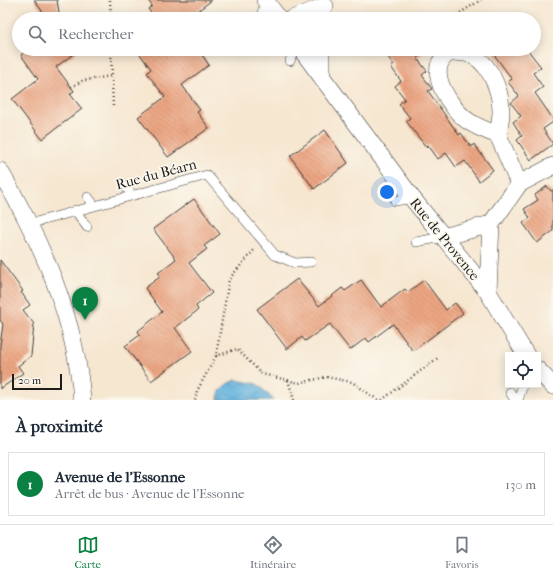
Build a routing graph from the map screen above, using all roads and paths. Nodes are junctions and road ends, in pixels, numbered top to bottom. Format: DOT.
graph roads {
  1 [pos="110,0"];
  2 [pos="481,0"];
  3 [pos="265,1"];
  4 [pos="326,8"];
  5 [pos="111,12"];
  6 [pos="262,12"];
  7 [pos="274,12"];
  8 [pos="314,12"];
  9 [pos="461,12"];
  10 [pos="111,56"];
  11 [pos="296,56"];
  12 [pos="321,56"];
  13 [pos="444,56"];
  14 [pos="472,56"];
  15 [pos="111,76"];
  16 [pos="323,80"];
  17 [pos="71,87"];
  18 [pos="113,107"];
  19 [pos="498,135"];
  20 [pos="553,166"];
  21 [pos="0,171"];
  22 [pos="124,184"];
  23 [pos="519,184"];
  24 [pos="132,195"];
  25 [pos="88,197"];
  26 [pos="412,198"];
  27 [pos="394,201"];
  28 [pos="94,205"];
  29 [pos="75,210"];
  30 [pos="29,224"];
  31 [pos="491,224"];
  32 [pos="87,226"];
  33 [pos="444,237"];
  34 [pos="262,240"];
  35 [pos="416,242"];
  36 [pos="311,262"];
  37 [pos="488,292"];
  38 [pos="524,352"];
  39 [pos="216,356"];
  40 [pos="440,357"];
  41 [pos="541,373"];
  42 [pos="288,380"];
  43 [pos="553,386"];
  44 [pos="521,388"];
  45 [pos="514,398"];
  46 [pos="82,400"];
  47 [pos="195,400"];
  48 [pos="294,400"];
  49 [pos="378,400"];
  50 [pos="382,400"];
  1 -- 5 [label="path"];
  2 -- 9 [label="path"];
  3 -- 6 [label="lane"];
  3 -- 7 [label="street"];
  4 -- 8 [label="street"];
  10 -- 15 [label="path"];
  11 -- 16 [label="street, Rue de Provence"];
  12 -- 16 [label="street"];
  13 -- 19 [label="street"];
  14 -- 19 [label="street"];
  15 -- 17 [label="path"];
  15 -- 18 [label="path"];
  16 -- 26 [label="street, Rue de Provence"];
  19 -- 23 [label="street"];
  20 -- 23 [label="street"];
  21 -- 30 [label="street"];
  22 -- 24 [label="lane"];
  23 -- 31 [label="street"];
  24 -- 28 [label="lane, Rue du Béarn"];
  24 -- 34 [label="lane, Rue du Béarn"];
  25 -- 28 [label="lane"];
  26 -- 27 [label="lane"];
  26 -- 33 [label="street, Rue de Provence"];
  28 -- 29 [label="lane, Rue du Béarn"];
  29 -- 30 [label="lane, Rue du Béarn"];
  29 -- 32 [label="lane"];
  30 -- 46 [label="street"];
  31 -- 33 [label="street"];
  31 -- 37 [label="street"];
  33 -- 35 [label="lane"];
  33 -- 37 [label="street, Rue de Provence"];
  34 -- 36 [label="lane, Rue du Béarn"];
  34 -- 39 [label="path"];
  37 -- 38 [label="street, Rue de Provence"];
  39 -- 42 [label="path"];
  39 -- 47 [label="path"];
  40 -- 50 [label="path"];
  41 -- 43 [label="street"];
  42 -- 48 [label="path"];
  42 -- 49 [label="path"];
  44 -- 45 [label="lane"];
}
